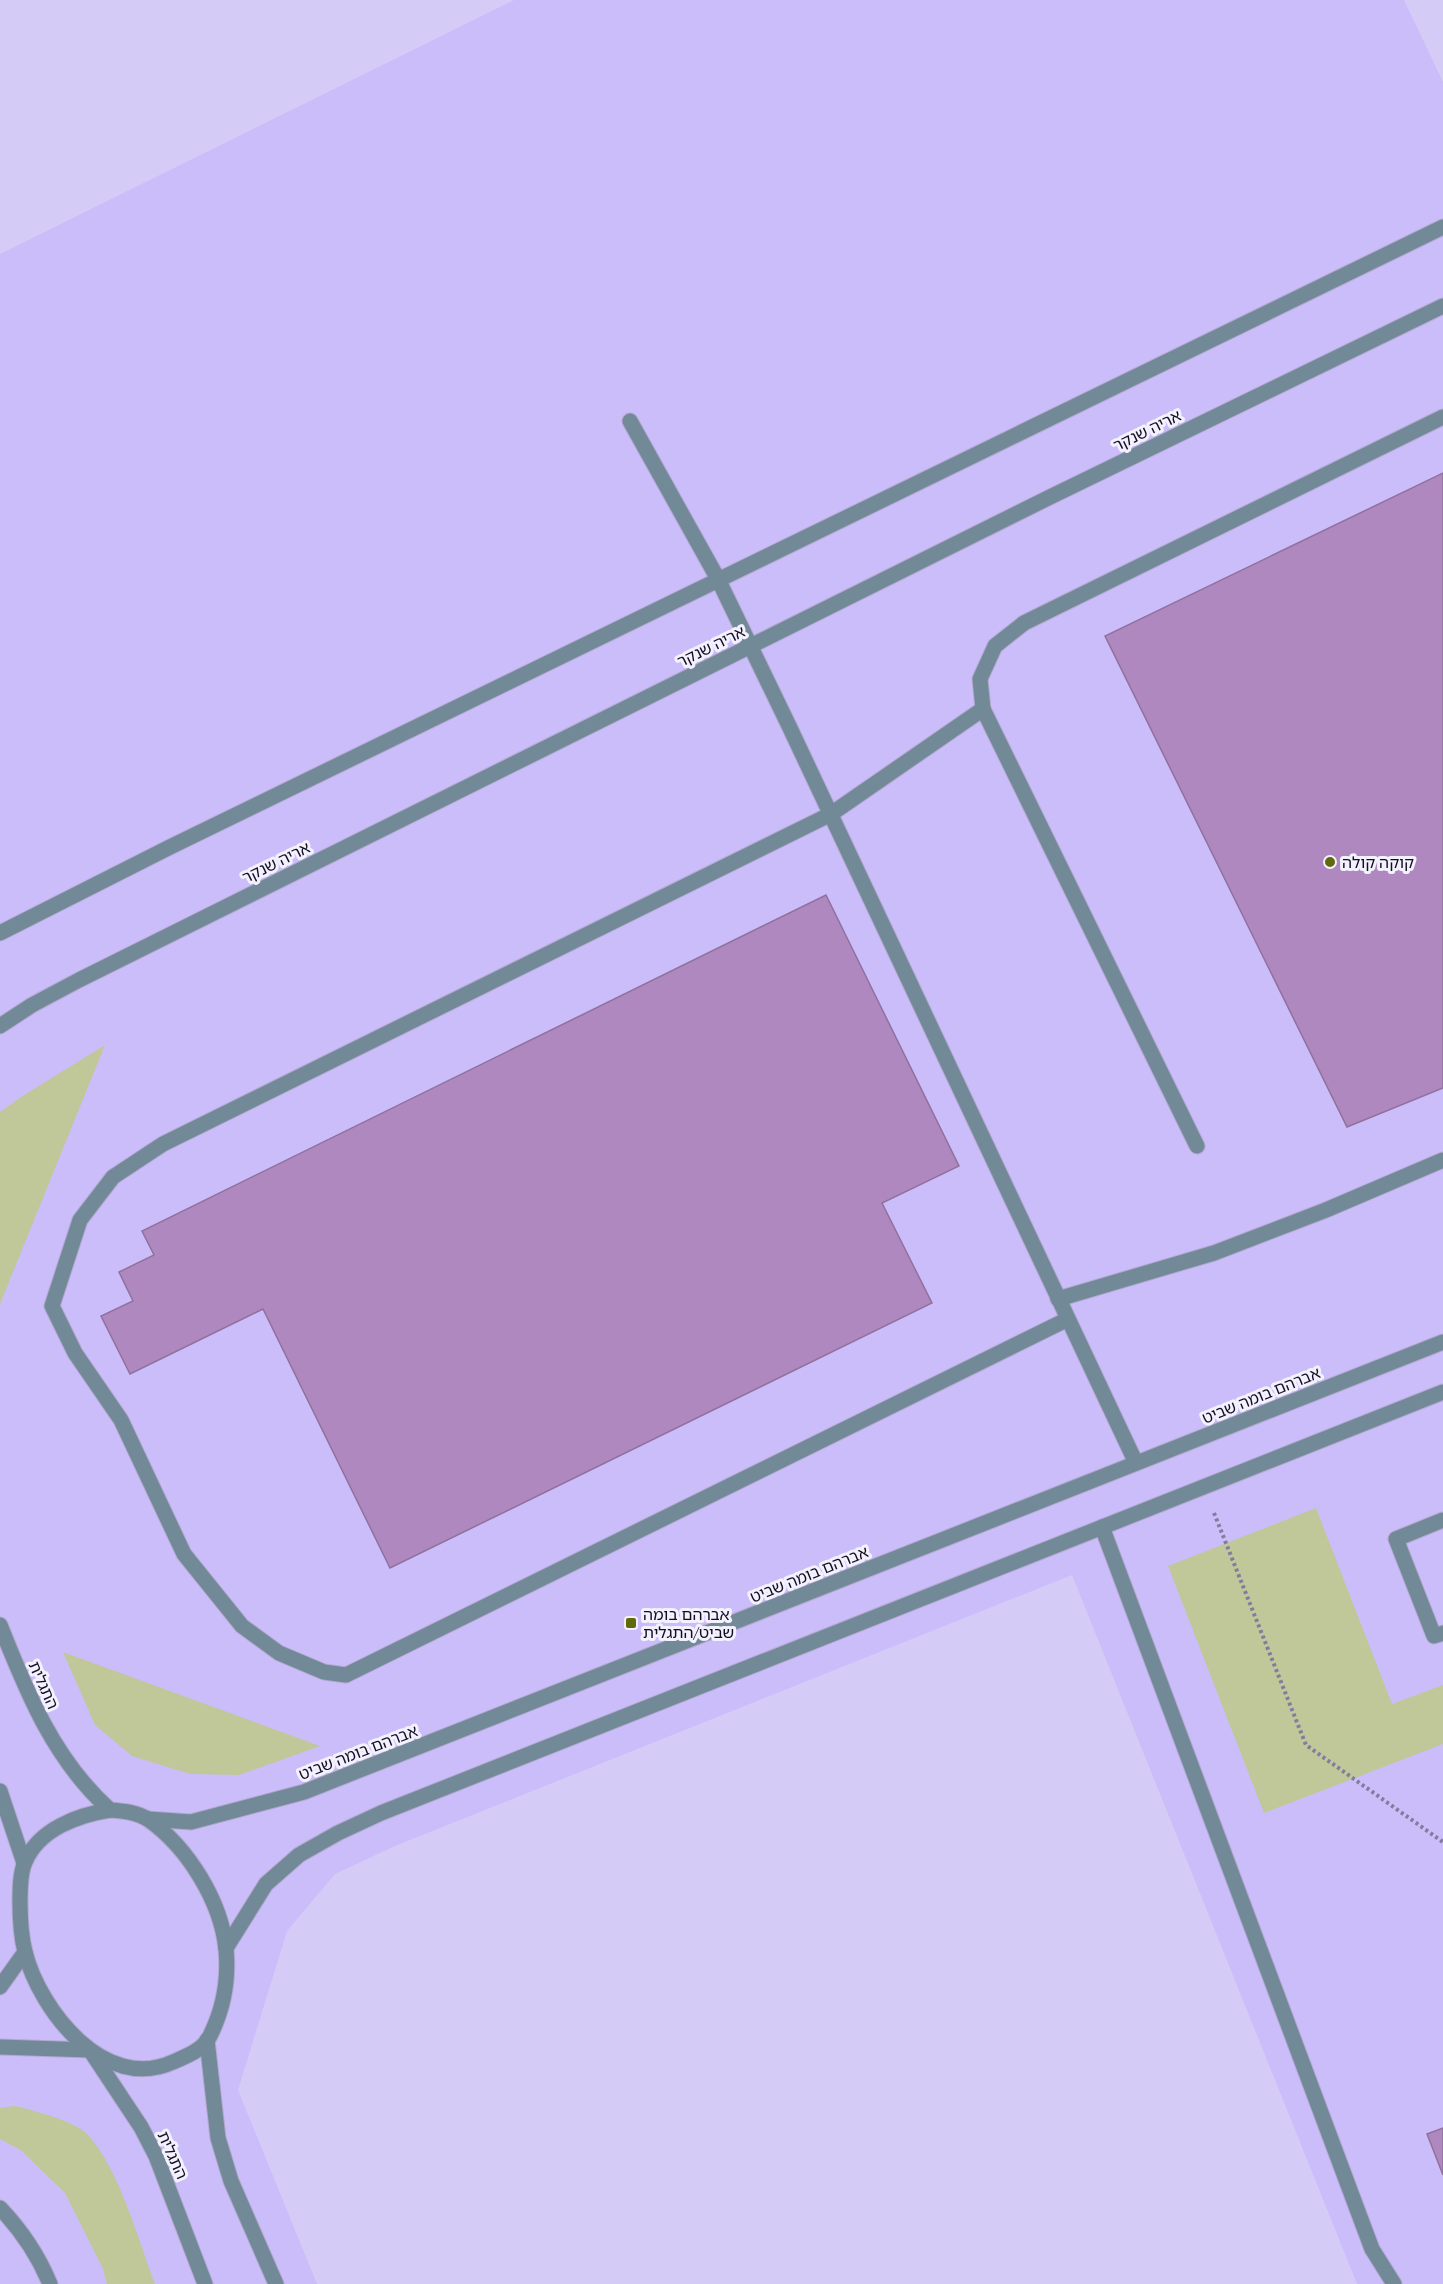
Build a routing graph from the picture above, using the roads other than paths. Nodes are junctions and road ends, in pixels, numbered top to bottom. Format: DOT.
graph roads {
  1 [pos="1443,227"];
  2 [pos="1443,306"];
  3 [pos="1443,417"];
  4 [pos="630,421"];
  5 [pos="718,579"];
  6 [pos="750,647"];
  7 [pos="984,709"];
  8 [pos="831,814"];
  9 [pos="0,933"];
  10 [pos="0,1026"];
  11 [pos="1197,1146"];
  12 [pos="1443,1160"];
  13 [pos="1058,1299"];
  14 [pos="1068,1319"];
  15 [pos="1443,1342"];
  16 [pos="1443,1392"];
  17 [pos="1136,1463"];
  18 [pos="1443,1520"];
  19 [pos="1102,1527"];
  20 [pos="0,1625"];
  21 [pos="1443,1633"];
  22 [pos="0,1791"];
  23 [pos="110,1810"];
  24 [pos="148,1820"];
  25 [pos="24,1863"];
  26 [pos="226,1948"];
  27 [pos="25,1952"];
  28 [pos="0,1988"];
  29 [pos="207,2040"];
  30 [pos="0,2046"];
  31 [pos="90,2050"];
  32 [pos="0,2208"];
  33 [pos="50,2284"];
  34 [pos="205,2284"];
  35 [pos="276,2284"];
  36 [pos="1394,2284"];
  1 -- 5 [label="street"];
  2 -- 6 [label="street, אריה שנקר"];
  3 -- 7 [label="street"];
  4 -- 5 [label="street"];
  5 -- 6 [label="street"];
  5 -- 9 [label="street"];
  6 -- 8 [label="street"];
  6 -- 10 [label="street, אריה שנקר"];
  7 -- 8 [label="street"];
  7 -- 11 [label="street"];
  8 -- 13 [label="street"];
  8 -- 14 [label="street"];
  12 -- 13 [label="street"];
  13 -- 14 [label="street"];
  14 -- 17 [label="street"];
  15 -- 17 [label="street, אברהם בומה שביט"];
  16 -- 19 [label="street"];
  17 -- 24 [label="street, אברהם בומה שביט"];
  18 -- 21 [label="street"];
  19 -- 26 [label="street"];
  19 -- 36 [label="street"];
  20 -- 23 [label="street, התגלית"];
  22 -- 25 [label="street"];
  23 -- 24 [label="street"];
  23 -- 25 [label="street"];
  24 -- 26 [label="street"];
  25 -- 27 [label="street"];
  26 -- 29 [label="street"];
  27 -- 28 [label="street"];
  27 -- 31 [label="street"];
  29 -- 31 [label="street"];
  29 -- 35 [label="street"];
  30 -- 31 [label="street"];
  31 -- 34 [label="street, התגלית"];
  32 -- 33 [label="street"];
}
